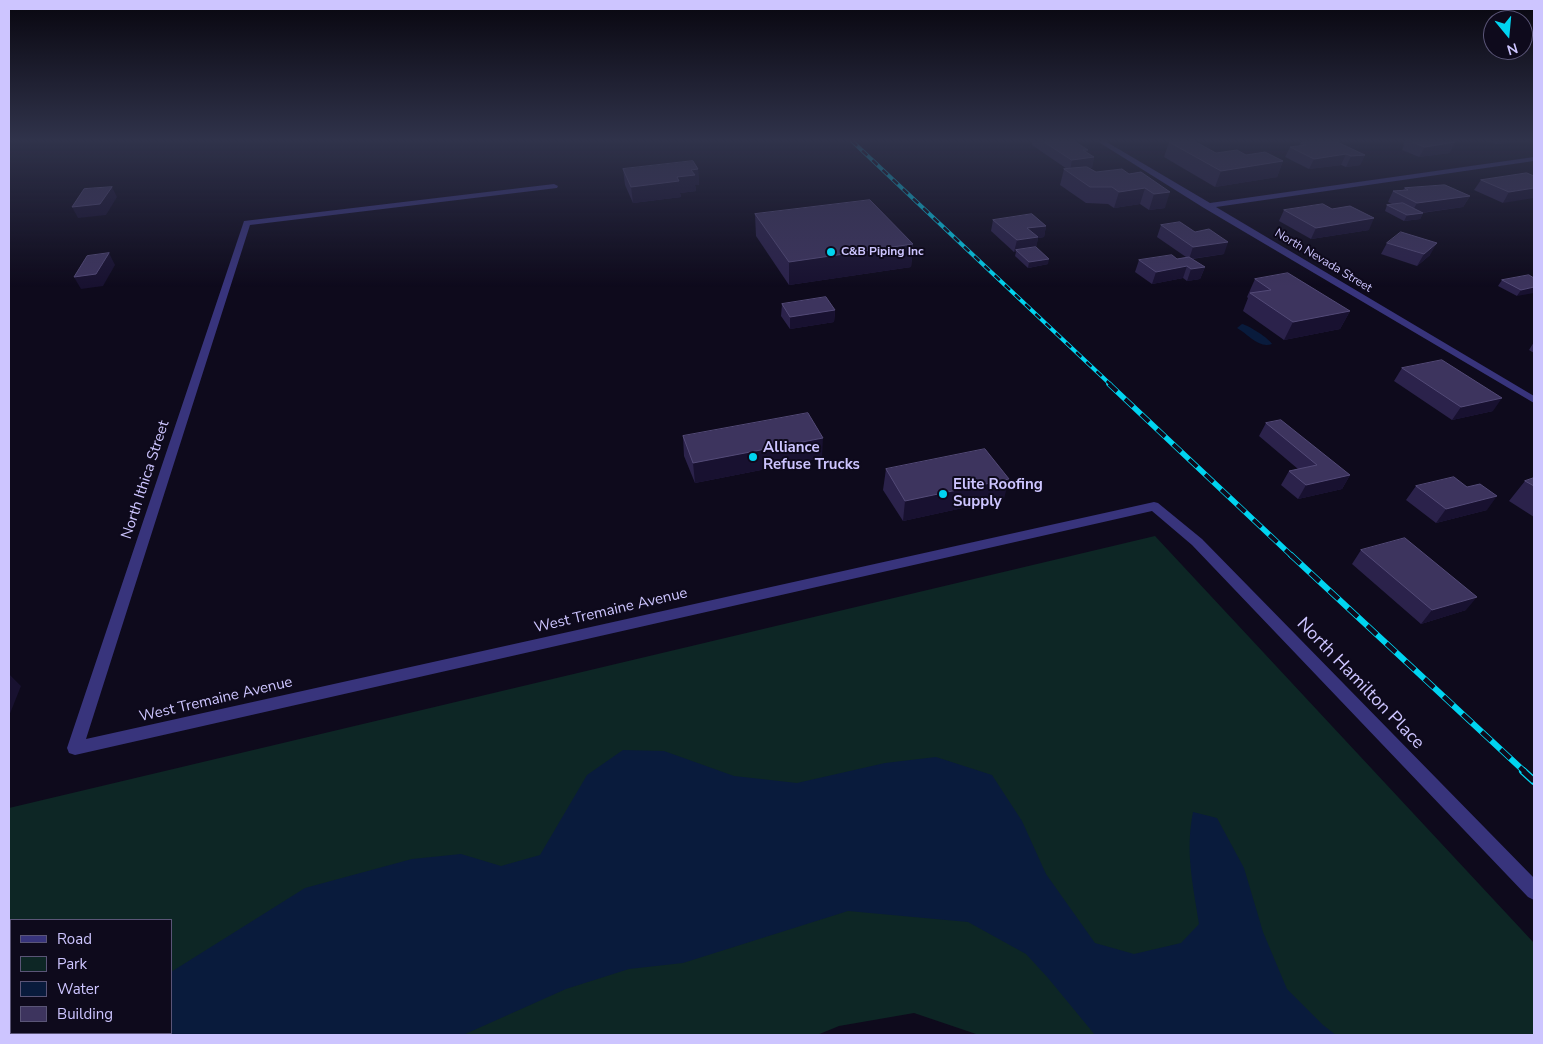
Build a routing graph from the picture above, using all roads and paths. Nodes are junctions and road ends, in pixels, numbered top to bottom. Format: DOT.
graph roads {
  1 [pos="523,190"];
  2 [pos="1180,190"];
  3 [pos="1323,190"];
  4 [pos="1207,206"];
  5 [pos="1534,400"];
  6 [pos="1154,506"];
  7 [pos="75,748"];
  8 [pos="1534,892"];
  1 -- 7 [label="street, North Ithica Street"];
  2 -- 4 [label="street, North Nevada Street"];
  3 -- 4 [label="street"];
  4 -- 5 [label="street, North Nevada Street"];
  6 -- 7 [label="street, West Tremaine Avenue"];
  6 -- 8 [label="street, North Hamilton Place"];
}
